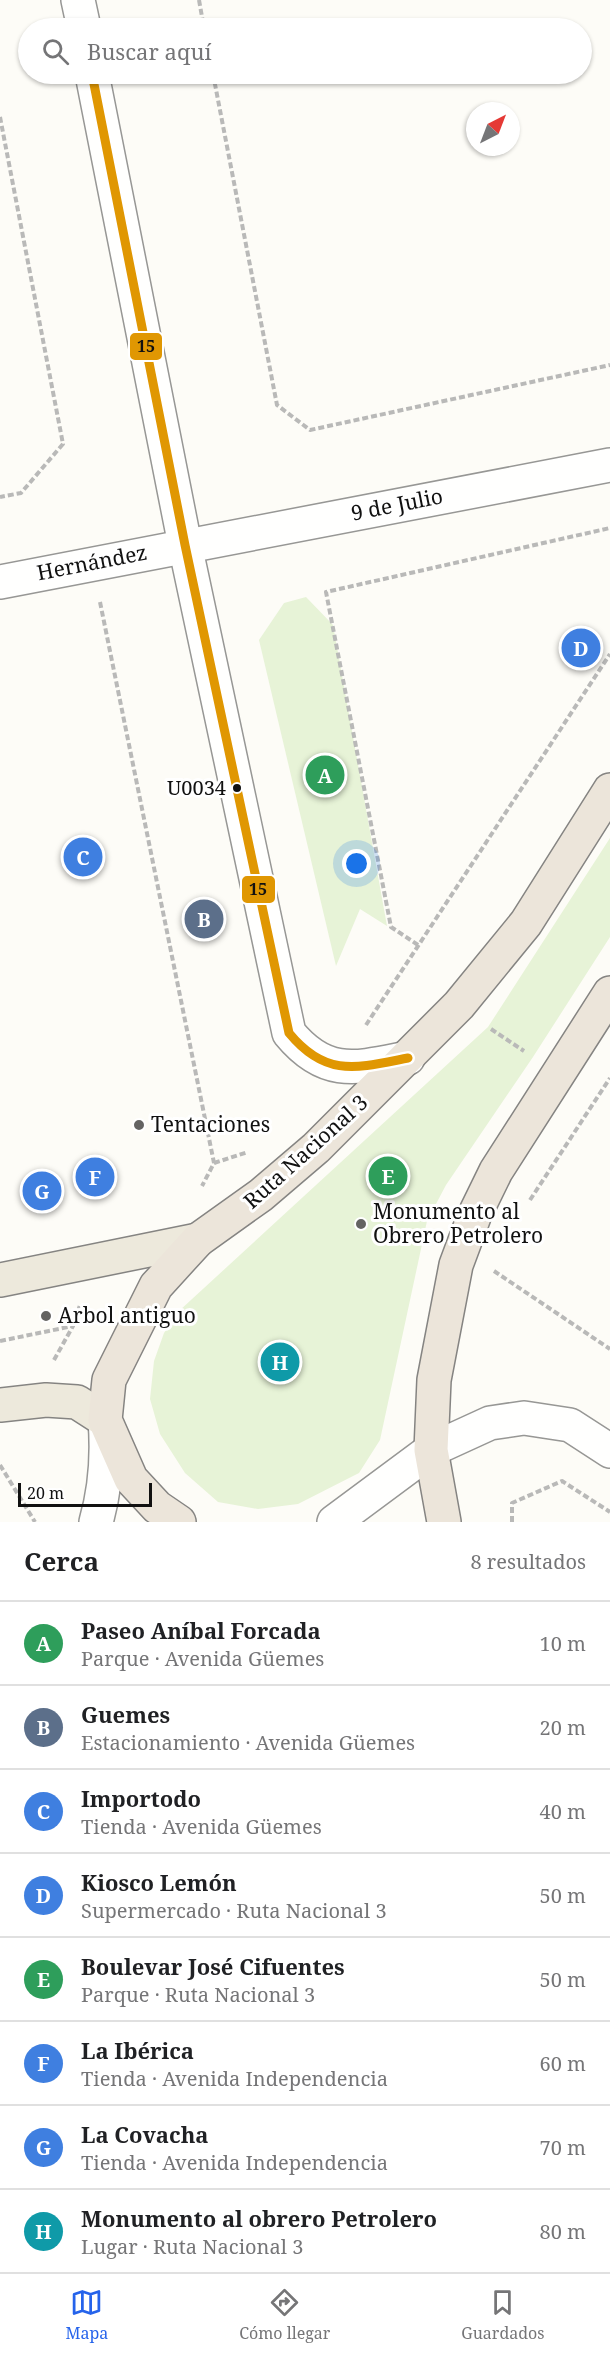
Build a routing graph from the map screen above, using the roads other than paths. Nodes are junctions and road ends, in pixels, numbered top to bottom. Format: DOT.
graph roads {
  1 [pos="78,0"];
  2 [pos="82,18"];
  3 [pos="94,84"];
  4 [pos="610,465"];
  5 [pos="185,545"];
  6 [pos="0,582"];
  7 [pos="610,790"];
  8 [pos="610,993"];
  9 [pos="408,1058"];
  10 [pos="198,1240"];
  11 [pos="0,1280"];
  12 [pos="13,1403"];
  13 [pos="105,1420"];
  14 [pos="431,1450"];
  15 [pos="610,1451"];
  16 [pos="96,1522"];
  17 [pos="179,1522"];
  18 [pos="334,1522"];
  19 [pos="444,1522"];
  1 -- 2 [label="street"];
  3 -- 5 [label="street"];
  4 -- 5 [label="street, 9 de Julio"];
  5 -- 6 [label="street, Hernández"];
  5 -- 9 [label="street"];
  7 -- 9 [label="highway, Ruta Nacional 3"];
  8 -- 14 [label="highway"];
  9 -- 10 [label="highway, Ruta Nacional 3"];
  10 -- 11 [label="main road"];
  10 -- 13 [label="highway, Ruta Nacional 3"];
  12 -- 13 [label="main road"];
  13 -- 16 [label="street"];
  13 -- 17 [label="highway"];
  14 -- 15 [label="street"];
  14 -- 18 [label="street"];
  14 -- 19 [label="highway"];
}
